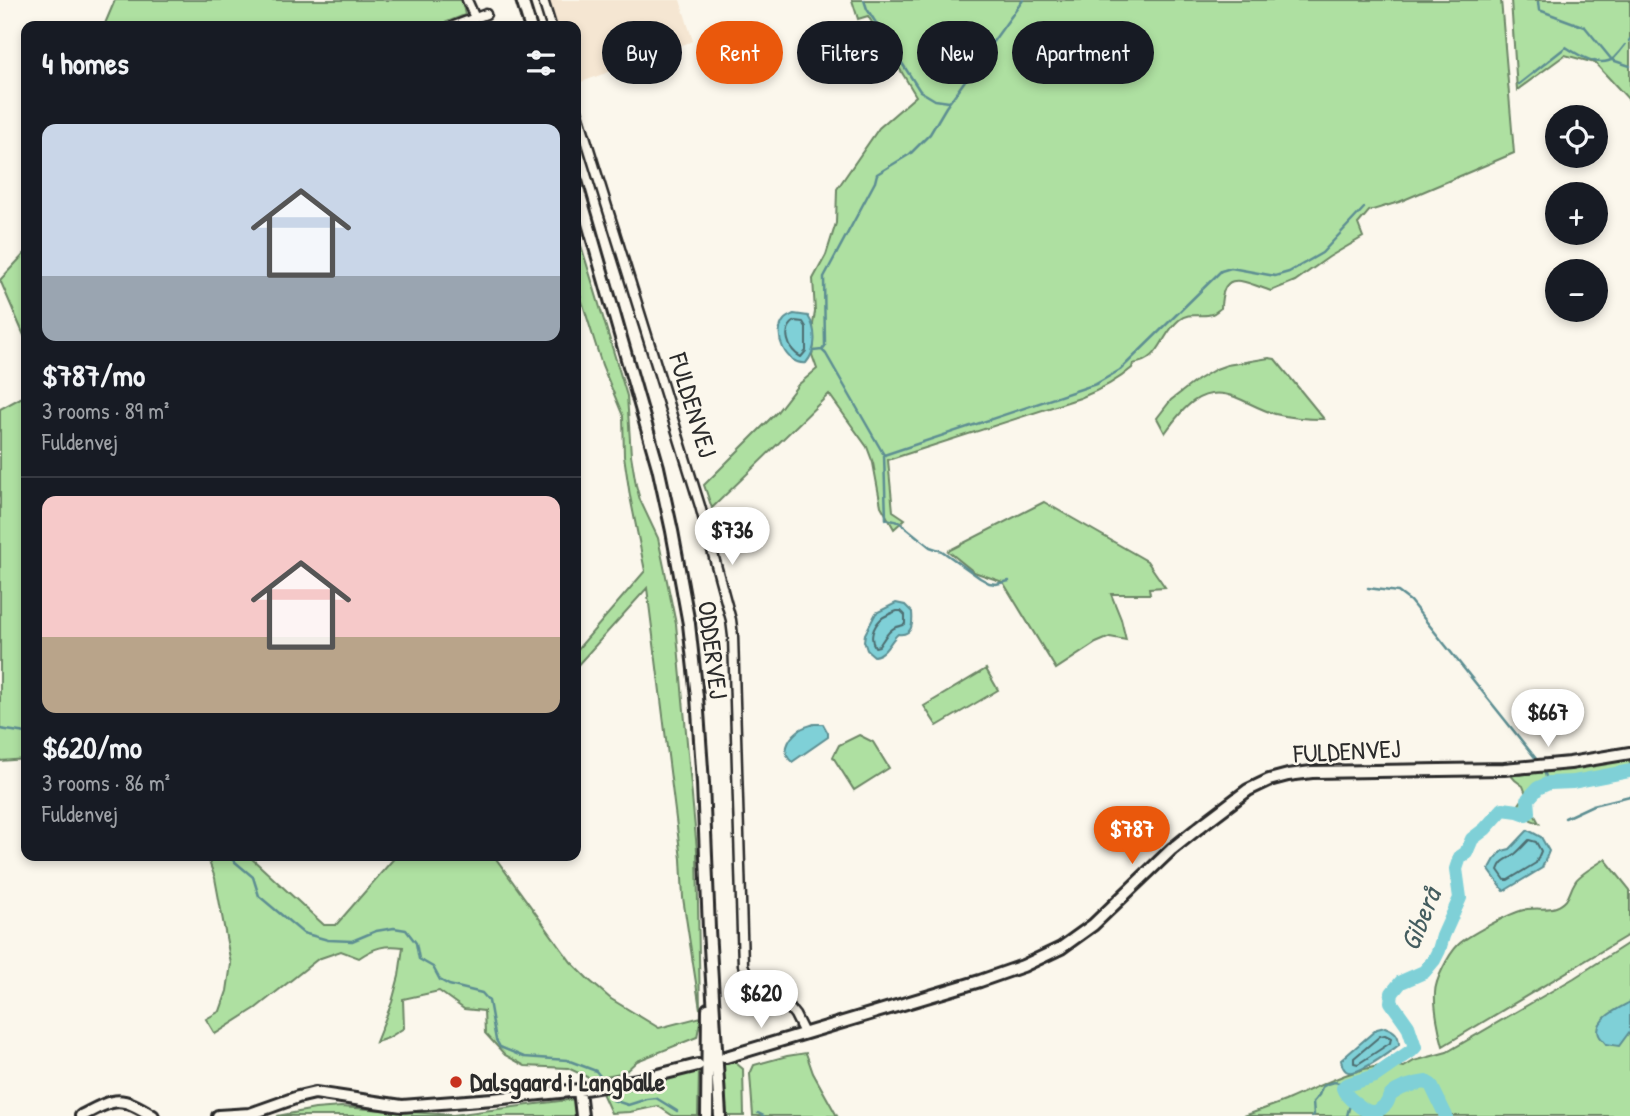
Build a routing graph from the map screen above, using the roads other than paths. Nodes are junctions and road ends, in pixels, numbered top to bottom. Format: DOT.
graph roads {
  1 [pos="467,0"];
  2 [pos="543,0"];
  3 [pos="522,1"];
  4 [pos="486,14"];
  5 [pos="475,18"];
  6 [pos="467,21"];
  7 [pos="528,21"];
  8 [pos="549,21"];
  9 [pos="581,123"];
  10 [pos="581,198"];
  11 [pos="1630,752"];
  12 [pos="709,929"];
  13 [pos="804,1033"];
  14 [pos="726,1057"];
  15 [pos="698,1065"];
  16 [pos="579,1090"];
  17 [pos="81,1116"];
  18 [pos="153,1116"];
  19 [pos="218,1116"];
  20 [pos="582,1116"];
  21 [pos="707,1116"];
  22 [pos="720,1116"];
  1 -- 5 [label="street"];
  2 -- 8 [label="street"];
  3 -- 7 [label="street"];
  4 -- 5 [label="street"];
  5 -- 6 [label="street"];
  9 -- 13 [label="street, FULDENVEJ"];
  10 -- 12 [label="street, ODDERVEJ"];
  11 -- 13 [label="street, FULDENVEJ"];
  12 -- 21 [label="street, ODDERVEJ"];
  12 -- 22 [label="street, ODDERVEJ"];
  13 -- 14 [label="street, FULDENVEJ"];
  15 -- 16 [label="street"];
  16 -- 19 [label="street"];
  16 -- 20 [label="street"];
  17 -- 18 [label="street"];
}
